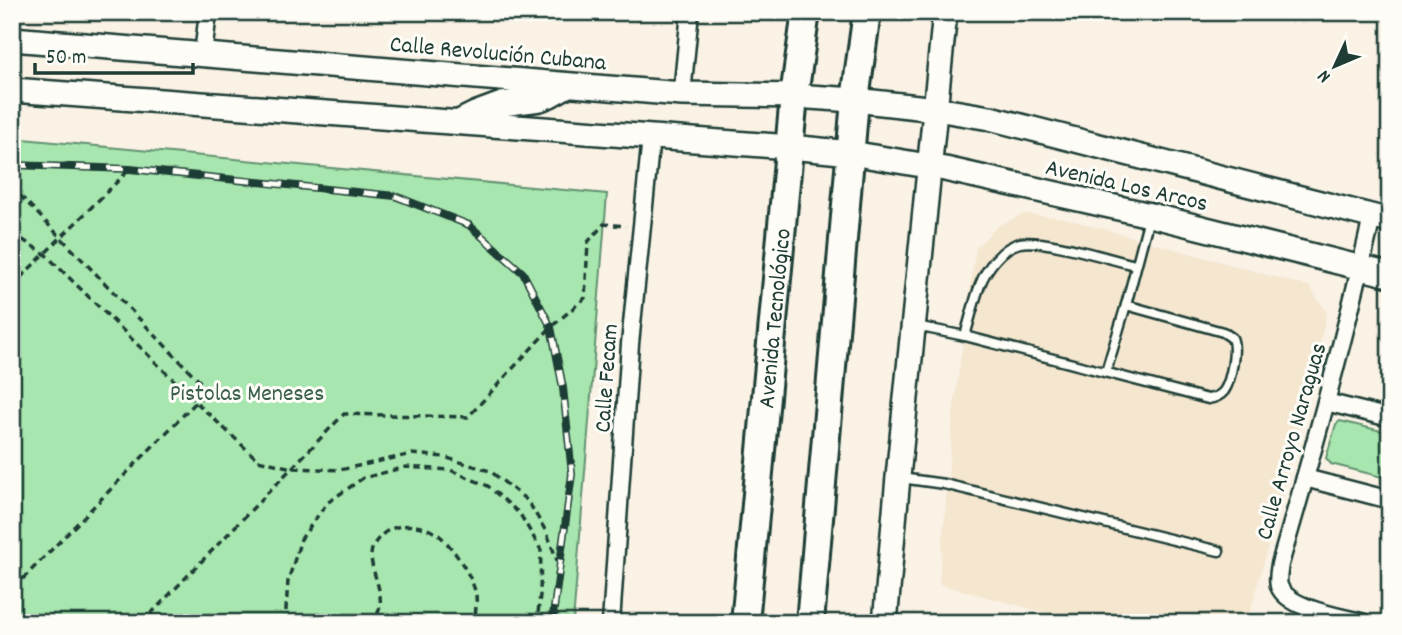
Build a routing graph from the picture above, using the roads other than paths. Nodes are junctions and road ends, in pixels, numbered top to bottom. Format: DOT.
graph roads {
  1 [pos="208,12"];
  2 [pos="690,12"];
  3 [pos="806,12"];
  4 [pos="867,12"];
  5 [pos="945,12"];
  6 [pos="12,39"];
  7 [pos="203,55"];
  8 [pos="569,84"];
  9 [pos="12,90"];
  10 [pos="682,94"];
  11 [pos="794,96"];
  12 [pos="855,100"];
  13 [pos="936,109"];
  14 [pos="456,123"];
  15 [pos="651,137"];
  16 [pos="790,147"];
  17 [pos="851,153"];
  18 [pos="931,166"];
  19 [pos="1150,215"];
  20 [pos="1381,219"];
  21 [pos="1135,265"];
  22 [pos="1361,267"];
  23 [pos="1390,275"];
  24 [pos="1126,305"];
  25 [pos="913,326"];
  26 [pos="965,336"];
  27 [pos="1106,372"];
  28 [pos="1326,402"];
  29 [pos="1390,418"];
  30 [pos="898,477"];
  31 [pos="1306,478"];
  32 [pos="1390,500"];
  33 [pos="1219,551"];
  34 [pos="611,623"];
  35 [pos="745,623"];
  36 [pos="810,623"];
  37 [pos="885,623"];
  38 [pos="1364,623"];
  1 -- 7 [label="street"];
  2 -- 10 [label="street"];
  3 -- 11 [label="main road, Avenida Tecnológico"];
  4 -- 12 [label="main road"];
  5 -- 13 [label="street"];
  6 -- 7 [label="street, Calle Revolución Cubana"];
  7 -- 8 [label="street, Calle Revolución Cubana"];
  8 -- 10 [label="street, Calle Revolución Cubana"];
  8 -- 14 [label="street"];
  9 -- 14 [label="street"];
  10 -- 11 [label="street, Calle Revolución Cubana"];
  11 -- 12 [label="street, Calle Revolución Cubana"];
  11 -- 16 [label="main road, Avenida Tecnológico"];
  12 -- 13 [label="street, Avenida Los Arcos"];
  12 -- 17 [label="main road"];
  13 -- 18 [label="street"];
  13 -- 20 [label="street, Avenida Los Arcos"];
  14 -- 15 [label="street"];
  15 -- 16 [label="street"];
  15 -- 34 [label="street, Calle Fecam"];
  16 -- 17 [label="street"];
  16 -- 35 [label="main road, Avenida Tecnológico"];
  17 -- 18 [label="street, Avenida Los Arcos"];
  17 -- 36 [label="main road"];
  18 -- 19 [label="street, Avenida Los Arcos"];
  18 -- 25 [label="street"];
  19 -- 21 [label="lane"];
  19 -- 22 [label="street, Avenida Los Arcos"];
  20 -- 22 [label="street, Calle Arroyo Naraguas"];
  21 -- 24 [label="lane"];
  21 -- 26 [label="lane"];
  22 -- 23 [label="street, Avenida Los Arcos"];
  22 -- 28 [label="street, Calle Arroyo Naraguas"];
  24 -- 27 [label="lane"];
  24 -- 27 [label="lane"];
  25 -- 26 [label="lane"];
  25 -- 30 [label="street"];
  26 -- 27 [label="lane"];
  28 -- 29 [label="street"];
  28 -- 31 [label="street, Calle Arroyo Naraguas"];
  30 -- 33 [label="lane"];
  30 -- 37 [label="street"];
  31 -- 32 [label="street"];
  31 -- 38 [label="street, Calle Arroyo Naraguas"];
}
